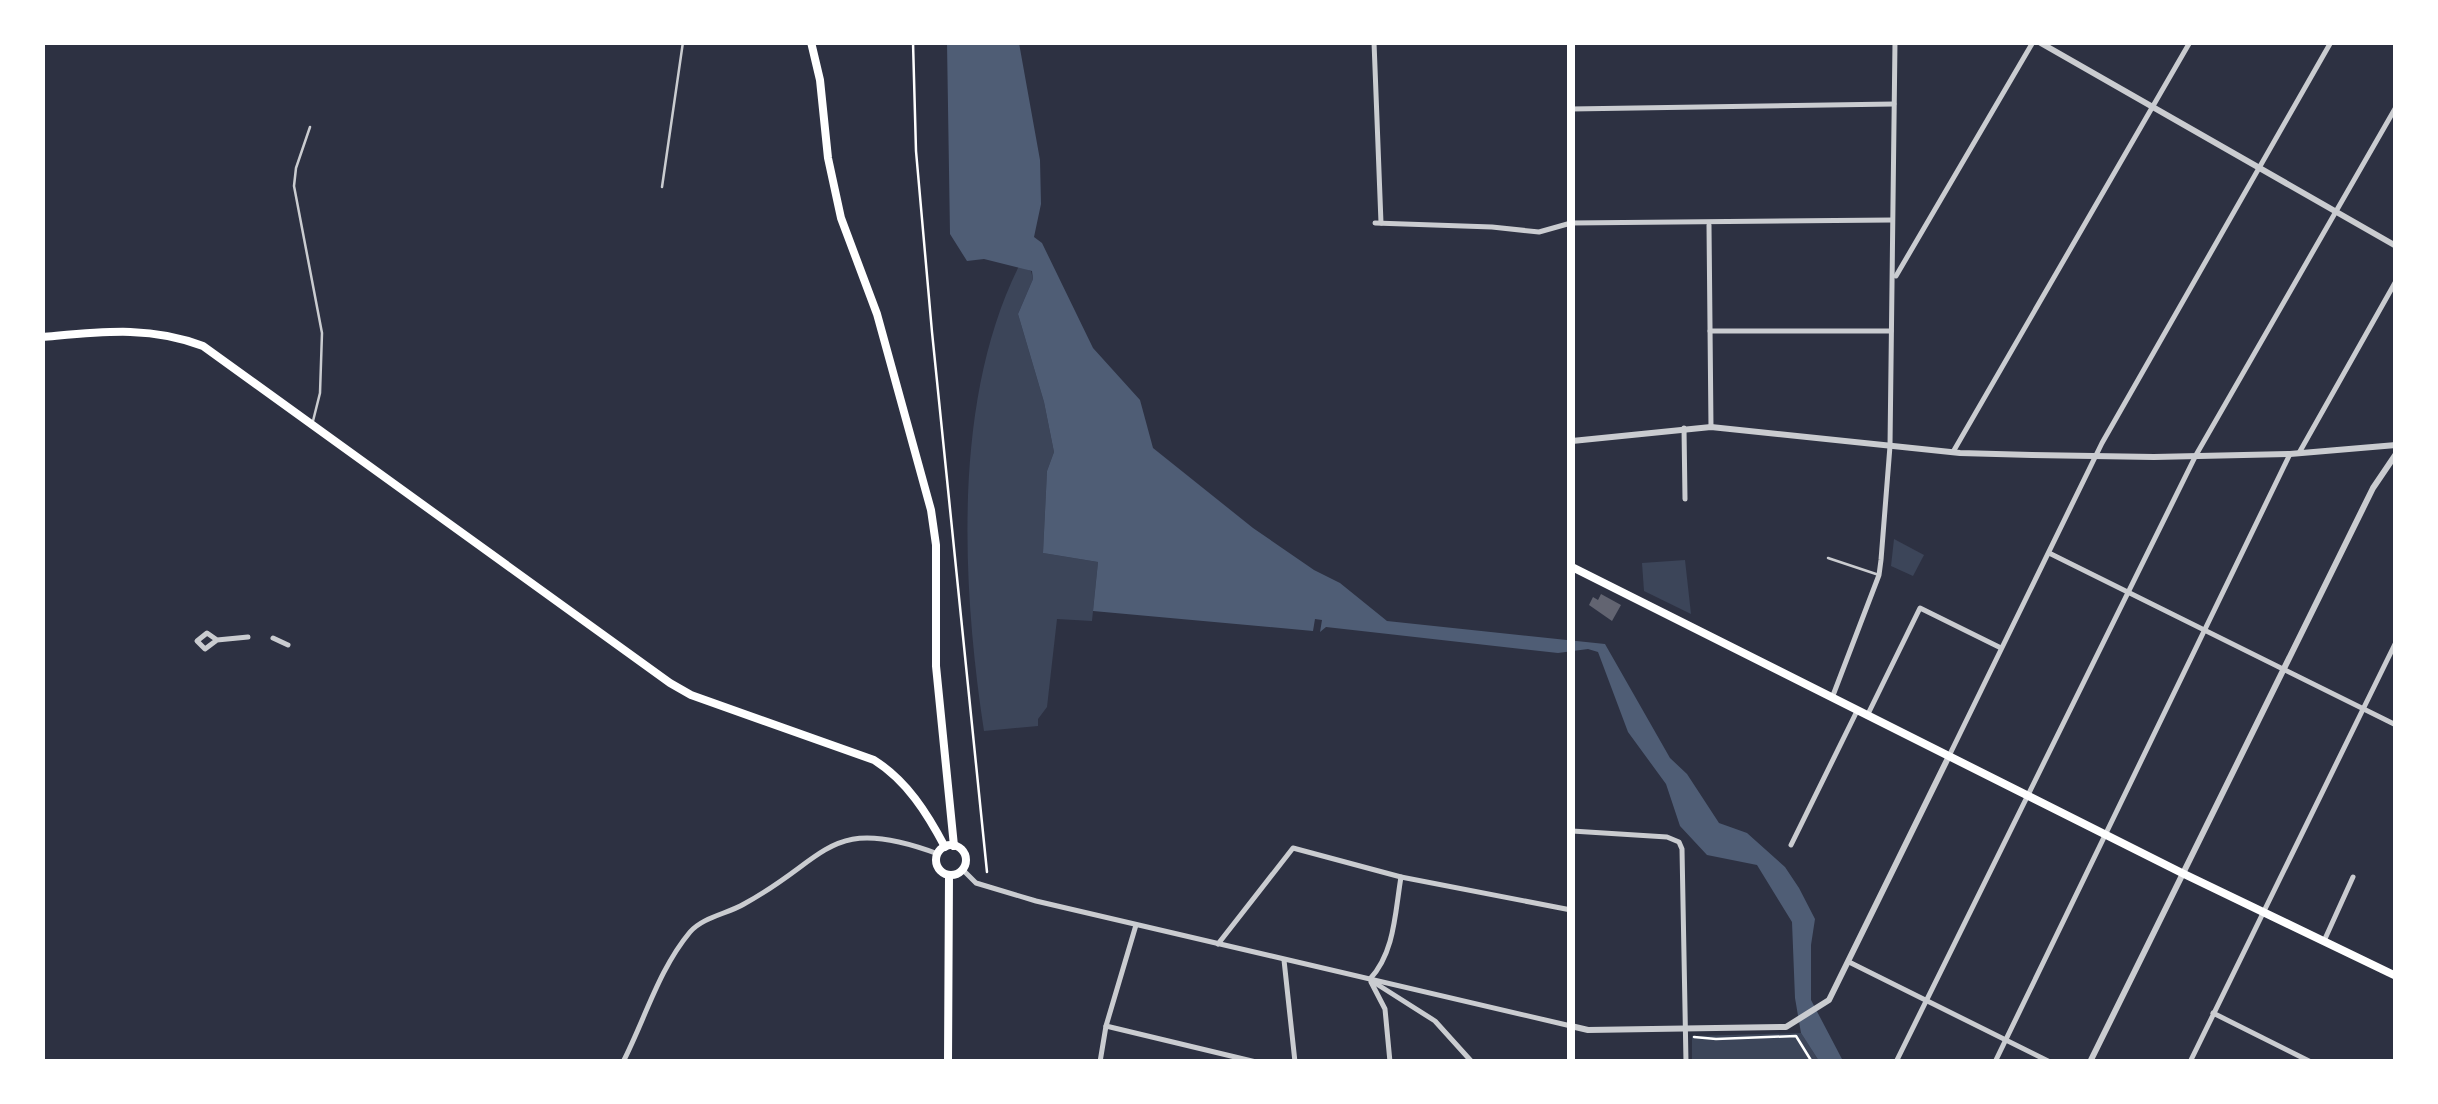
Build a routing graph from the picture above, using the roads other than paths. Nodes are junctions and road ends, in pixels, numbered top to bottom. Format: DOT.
graph roads {
  1 [pos="683,42"];
  2 [pos="811,42"];
  3 [pos="1374,42"];
  4 [pos="1571,42"];
  5 [pos="1896,42"];
  6 [pos="2036,42"];
  7 [pos="2190,42"];
  8 [pos="2331,42"];
  9 [pos="1894,104"];
  10 [pos="2396,106"];
  11 [pos="1571,109"];
  12 [pos="2152,109"];
  13 [pos="310,127"];
  14 [pos="2258,170"];
  15 [pos="662,187"];
  16 [pos="2334,213"];
  17 [pos="1892,220"];
  18 [pos="1571,223"];
  19 [pos="1709,224"];
  20 [pos="2396,246"];
  21 [pos="1894,279"];
  22 [pos="2396,281"];
  23 [pos="1710,331"];
  24 [pos="1891,331"];
  25 [pos="42,337"];
  26 [pos="312,422"];
  27 [pos="1710,427"];
  28 [pos="1684,428"];
  29 [pos="1572,441"];
  30 [pos="2396,445"];
  31 [pos="1890,446"];
  32 [pos="1953,452"];
  33 [pos="2294,454"];
  34 [pos="2396,454"];
  35 [pos="2196,455"];
  36 [pos="2096,456"];
  37 [pos="1685,499"];
  38 [pos="2049,553"];
  39 [pos="1828,558"];
  40 [pos="1572,567"];
  41 [pos="1879,575"];
  42 [pos="2127,591"];
  43 [pos="2205,630"];
  44 [pos="248,638"];
  45 [pos="273,638"];
  46 [pos="216,640"];
  47 [pos="2396,642"];
  48 [pos="288,645"];
  49 [pos="2001,648"];
  50 [pos="2283,669"];
  51 [pos="1832,698"];
  52 [pos="2362,709"];
  53 [pos="1857,711"];
  54 [pos="1868,716"];
  55 [pos="2396,725"];
  56 [pos="1949,756"];
  57 [pos="2028,796"];
  58 [pos="1572,831"];
  59 [pos="2106,835"];
  60 [pos="1791,845"];
  61 [pos="945,849"];
  62 [pos="963,870"];
  63 [pos="2182,873"];
  64 [pos="949,875"];
  65 [pos="1402,877"];
  66 [pos="2353,877"];
  67 [pos="1572,910"];
  68 [pos="2264,912"];
  69 [pos="1136,925"];
  70 [pos="2324,941"];
  71 [pos="1218,944"];
  72 [pos="1284,959"];
  73 [pos="1848,962"];
  74 [pos="2396,976"];
  75 [pos="1370,979"];
  76 [pos="1927,1000"];
  77 [pos="2213,1013"];
  78 [pos="1106,1026"];
  79 [pos="1571,1026"];
  80 [pos="1689,1031"];
  81 [pos="2006,1039"];
  82 [pos="623,1062"];
  83 [pos="948,1062"];
  84 [pos="1100,1062"];
  85 [pos="1256,1062"];
  86 [pos="1295,1062"];
  87 [pos="1390,1062"];
  88 [pos="1472,1062"];
  89 [pos="1571,1062"];
  90 [pos="1686,1062"];
  91 [pos="1896,1062"];
  92 [pos="1995,1062"];
  93 [pos="2050,1062"];
  94 [pos="2090,1062"];
  95 [pos="2190,1062"];
  96 [pos="2311,1062"];
  1 -- 15 [label="lane"];
  2 -- 61 [label="main road"];
  3 -- 18 [label="street"];
  4 -- 11 [label="main road"];
  5 -- 9 [label="street"];
  6 -- 12 [label="street"];
  6 -- 21 [label="street"];
  7 -- 12 [label="street"];
  8 -- 14 [label="street"];
  9 -- 11 [label="street"];
  9 -- 17 [label="street"];
  10 -- 16 [label="street"];
  11 -- 18 [label="main road"];
  12 -- 14 [label="street"];
  12 -- 32 [label="street"];
  13 -- 26 [label="lane"];
  14 -- 16 [label="street"];
  14 -- 36 [label="street"];
  16 -- 20 [label="street"];
  16 -- 35 [label="street"];
  17 -- 19 [label="street"];
  17 -- 21 [label="street"];
  18 -- 19 [label="street"];
  18 -- 29 [label="main road"];
  19 -- 23 [label="street"];
  21 -- 24 [label="street"];
  22 -- 33 [label="street"];
  23 -- 24 [label="street"];
  23 -- 27 [label="street"];
  24 -- 31 [label="street"];
  25 -- 26 [label="main road"];
  26 -- 61 [label="main road"];
  27 -- 28 [label="street"];
  27 -- 31 [label="street"];
  28 -- 29 [label="street"];
  28 -- 37 [label="street"];
  29 -- 40 [label="main road"];
  30 -- 33 [label="street"];
  31 -- 32 [label="street"];
  31 -- 41 [label="street"];
  32 -- 36 [label="street"];
  33 -- 35 [label="street"];
  33 -- 43 [label="street"];
  34 -- 50 [label="street"];
  35 -- 36 [label="street"];
  35 -- 42 [label="street"];
  36 -- 38 [label="street"];
  38 -- 42 [label="street"];
  38 -- 49 [label="street"];
  39 -- 41 [label="lane"];
  40 -- 51 [label="main road"];
  40 -- 58 [label="main road"];
  41 -- 51 [label="street"];
  42 -- 43 [label="street"];
  42 -- 57 [label="street"];
  43 -- 50 [label="street"];
  43 -- 59 [label="street"];
  44 -- 46 [label="street"];
  45 -- 48 [label="street"];
  47 -- 52 [label="street"];
  49 -- 54 [label="street"];
  49 -- 56 [label="street"];
  50 -- 52 [label="street"];
  50 -- 63 [label="street"];
  51 -- 53 [label="main road"];
  52 -- 55 [label="street"];
  52 -- 68 [label="street"];
  53 -- 54 [label="main road"];
  53 -- 60 [label="street"];
  54 -- 56 [label="main road"];
  56 -- 57 [label="main road"];
  56 -- 73 [label="street"];
  57 -- 59 [label="main road"];
  57 -- 76 [label="street"];
  58 -- 67 [label="main road"];
  58 -- 80 [label="street"];
  59 -- 63 [label="main road"];
  59 -- 81 [label="street"];
  61 -- 62 [label="main road"];
  61 -- 64 [label="main road"];
  61 -- 82 [label="street"];
  62 -- 64 [label="main road"];
  62 -- 69 [label="street"];
  63 -- 68 [label="main road"];
  63 -- 94 [label="street"];
  64 -- 83 [label="main road"];
  65 -- 67 [label="street"];
  65 -- 71 [label="street"];
  65 -- 75 [label="street"];
  66 -- 70 [label="street"];
  67 -- 79 [label="main road"];
  68 -- 70 [label="main road"];
  68 -- 77 [label="street"];
  69 -- 71 [label="street"];
  69 -- 78 [label="street"];
  70 -- 74 [label="main road"];
  71 -- 72 [label="street"];
  72 -- 75 [label="street"];
  72 -- 86 [label="street"];
  73 -- 76 [label="street"];
  73 -- 80 [label="street"];
  75 -- 79 [label="street"];
  75 -- 87 [label="street"];
  75 -- 88 [label="street"];
  76 -- 81 [label="street"];
  76 -- 91 [label="street"];
  77 -- 95 [label="street"];
  77 -- 96 [label="street"];
  78 -- 84 [label="street"];
  78 -- 85 [label="street"];
  79 -- 80 [label="street"];
  79 -- 89 [label="main road"];
  80 -- 90 [label="street"];
  81 -- 92 [label="street"];
  81 -- 93 [label="street"];
}
